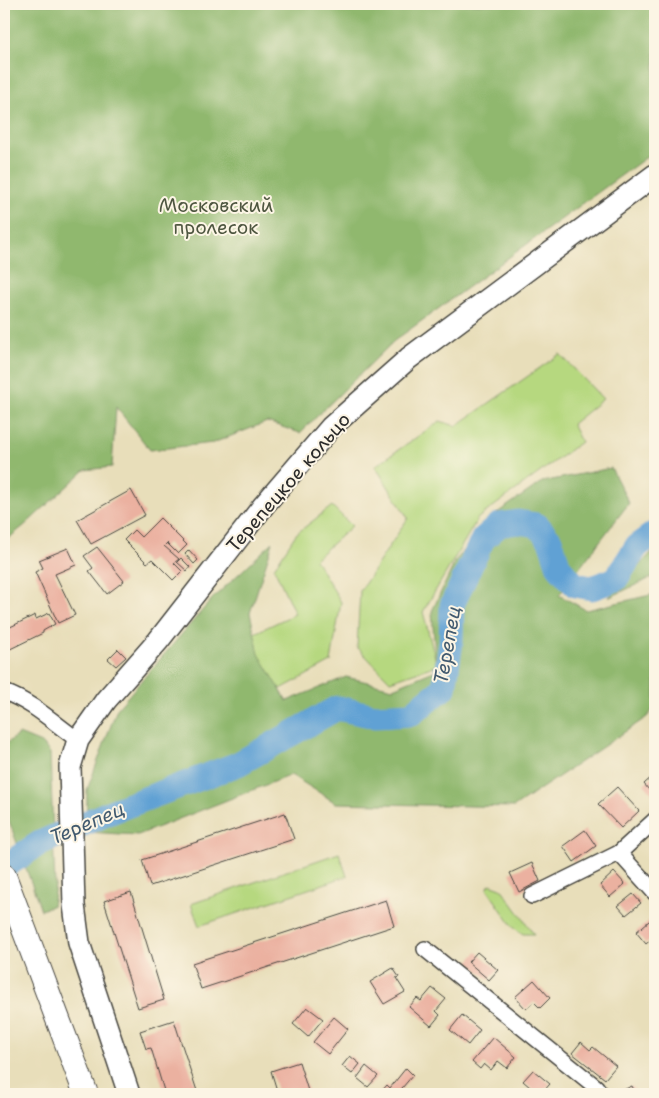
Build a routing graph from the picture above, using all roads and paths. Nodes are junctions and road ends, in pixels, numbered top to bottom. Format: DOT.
graph roads {
  1 [pos="655,175"];
  2 [pos="4,692"];
  3 [pos="78,740"];
  4 [pos="655,820"];
  5 [pos="619,853"];
  6 [pos="4,876"];
  7 [pos="655,893"];
  8 [pos="532,896"];
  9 [pos="426,949"];
  10 [pos="86,1094"];
  11 [pos="129,1094"];
  12 [pos="600,1094"];
  1 -- 3 [label="street, Терепецкое кольцо"];
  2 -- 3 [label="street"];
  3 -- 11 [label="street, Терепецкое кольцо"];
  4 -- 5 [label="street"];
  5 -- 7 [label="street"];
  5 -- 8 [label="street"];
  6 -- 10 [label="main road"];
  9 -- 12 [label="street"];
}
